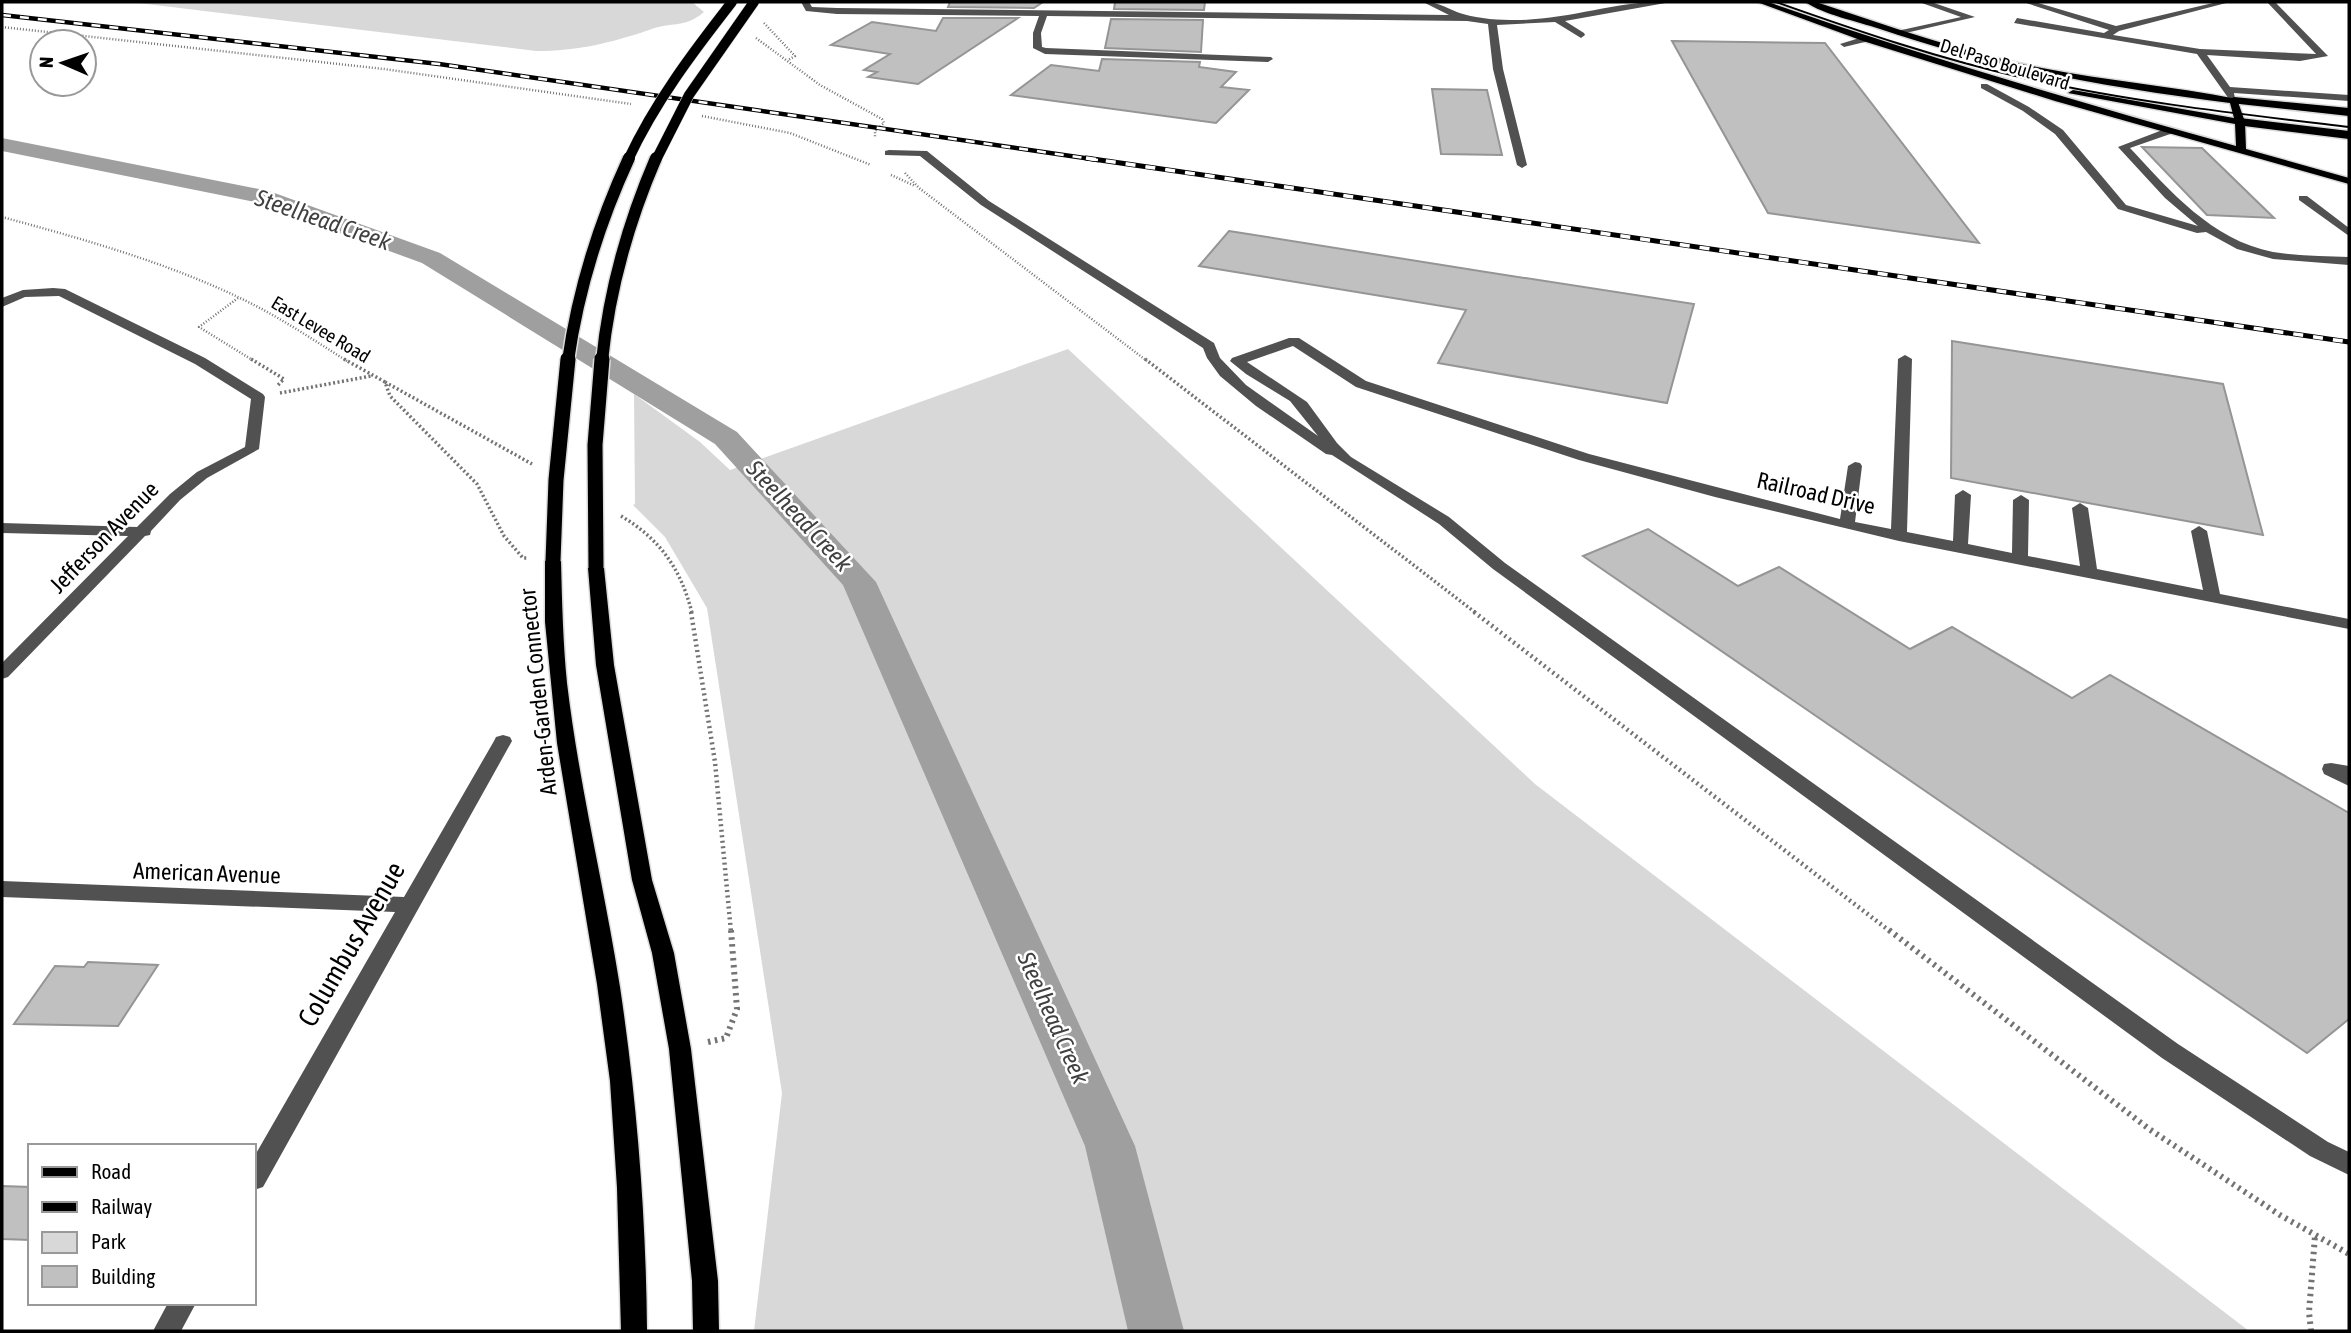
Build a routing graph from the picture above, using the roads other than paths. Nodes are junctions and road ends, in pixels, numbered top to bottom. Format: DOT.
graph roads {
  1 [pos="732,2"];
  2 [pos="754,2"];
  3 [pos="940,2"];
  4 [pos="1427,2"];
  5 [pos="1595,2"];
  6 [pos="1661,2"];
  7 [pos="1761,2"];
  8 [pos="1809,2"];
  9 [pos="1923,2"];
  10 [pos="2027,2"];
  11 [pos="2226,2"];
  12 [pos="2271,2"];
  13 [pos="807,5"];
  14 [pos="1669,6"];
  15 [pos="1614,9"];
  16 [pos="934,12"];
  17 [pos="1044,13"];
  18 [pos="1467,18"];
  19 [pos="1558,20"];
  20 [pos="2017,21"];
  21 [pos="1492,22"];
  22 [pos="2116,29"];
  23 [pos="1900,33"];
  24 [pos="1581,36"];
  25 [pos="2104,37"];
  26 [pos="1866,38"];
  27 [pos="1844,44"];
  28 [pos="2200,52"];
  29 [pos="1268,59"];
  30 [pos="1961,68"];
  31 [pos="1984,86"];
  32 [pos="2230,96"];
  33 [pos="2349,98"];
  34 [pos="2349,112"];
  35 [pos="2240,121"];
  36 [pos="2169,131"];
  37 [pos="2349,135"];
  38 [pos="2241,150"];
  39 [pos="889,153"];
  40 [pos="1521,165"];
  41 [pos="2349,181"];
  42 [pos="2303,198"];
  43 [pos="2349,233"];
  44 [pos="2221,237"];
  45 [pos="2349,261"];
  46 [pos="2,303"];
  47 [pos="1905,359"];
  48 [pos="1343,458"];
  49 [pos="1855,466"];
  50 [pos="1963,495"];
  51 [pos="2021,500"];
  52 [pos="2080,508"];
  53 [pos="1847,525"];
  54 [pos="2,528"];
  55 [pos="2199,531"];
  56 [pos="144,532"];
  57 [pos="1899,536"];
  58 [pos="1960,548"];
  59 [pos="2020,560"];
  60 [pos="2089,573"];
  61 [pos="2213,598"];
  62 [pos="2349,624"];
  63 [pos="2,673"];
  64 [pos="503,741"];
  65 [pos="2349,772"];
  66 [pos="2349,779"];
  67 [pos="2,889"];
  68 [pos="410,905"];
  69 [pos="2349,1164"];
  70 [pos="256,1175"];
  71 [pos="182,1305"];
  72 [pos="166,1331"];
  73 [pos="634,1331"];
  74 [pos="706,1331"];
  1 -- 73 [label="main road, Arden-Garden Connector, bridge"];
  2 -- 74 [label="main road, bridge"];
  3 -- 16 [label="street"];
  4 -- 18 [label="street"];
  5 -- 15 [label="street"];
  6 -- 14 [label="street"];
  6 -- 15 [label="street"];
  7 -- 26 [label="main road, Del Paso Boulevard"];
  8 -- 23 [label="main road, Del Paso Boulevard"];
  9 -- 23 [label="street"];
  10 -- 22 [label="street"];
  11 -- 22 [label="street"];
  12 -- 28 [label="street"];
  13 -- 16 [label="street"];
  15 -- 19 [label="street"];
  16 -- 17 [label="street"];
  17 -- 18 [label="street"];
  17 -- 29 [label="street"];
  18 -- 21 [label="street"];
  19 -- 21 [label="street"];
  19 -- 24 [label="street"];
  20 -- 25 [label="street"];
  21 -- 40 [label="street"];
  22 -- 25 [label="street"];
  23 -- 32 [label="main road, Del Paso Boulevard"];
  25 -- 28 [label="street"];
  26 -- 27 [label="street"];
  26 -- 30 [label="main road, Del Paso Boulevard"];
  28 -- 32 [label="street"];
  30 -- 35 [label="main road"];
  30 -- 36 [label="main road, Del Paso Boulevard"];
  31 -- 44 [label="street"];
  32 -- 33 [label="street"];
  32 -- 34 [label="highway"];
  32 -- 35 [label="main road"];
  35 -- 37 [label="highway"];
  35 -- 38 [label="main road"];
  36 -- 38 [label="main road, Del Paso Boulevard"];
  36 -- 44 [label="street"];
  38 -- 41 [label="main road, Del Paso Boulevard"];
  39 -- 48 [label="street"];
  42 -- 43 [label="street"];
  44 -- 45 [label="street"];
  46 -- 56 [label="street, Jefferson Avenue"];
  47 -- 57 [label="street"];
  48 -- 53 [label="street, Railroad Drive"];
  48 -- 69 [label="street"];
  49 -- 53 [label="street"];
  50 -- 58 [label="street"];
  51 -- 59 [label="street"];
  52 -- 60 [label="street"];
  53 -- 57 [label="street, Railroad Drive"];
  54 -- 56 [label="street"];
  55 -- 61 [label="street"];
  56 -- 63 [label="street, Jefferson Avenue"];
  57 -- 58 [label="street, Railroad Drive"];
  58 -- 59 [label="street, Railroad Drive"];
  59 -- 60 [label="street, Railroad Drive"];
  60 -- 61 [label="street, Railroad Drive"];
  61 -- 62 [label="street, Railroad Drive"];
  64 -- 68 [label="street, Columbus Avenue"];
  65 -- 66 [label="street"];
  67 -- 68 [label="street, American Avenue"];
  68 -- 70 [label="street, Columbus Avenue"];
  71 -- 72 [label="street"];
}
